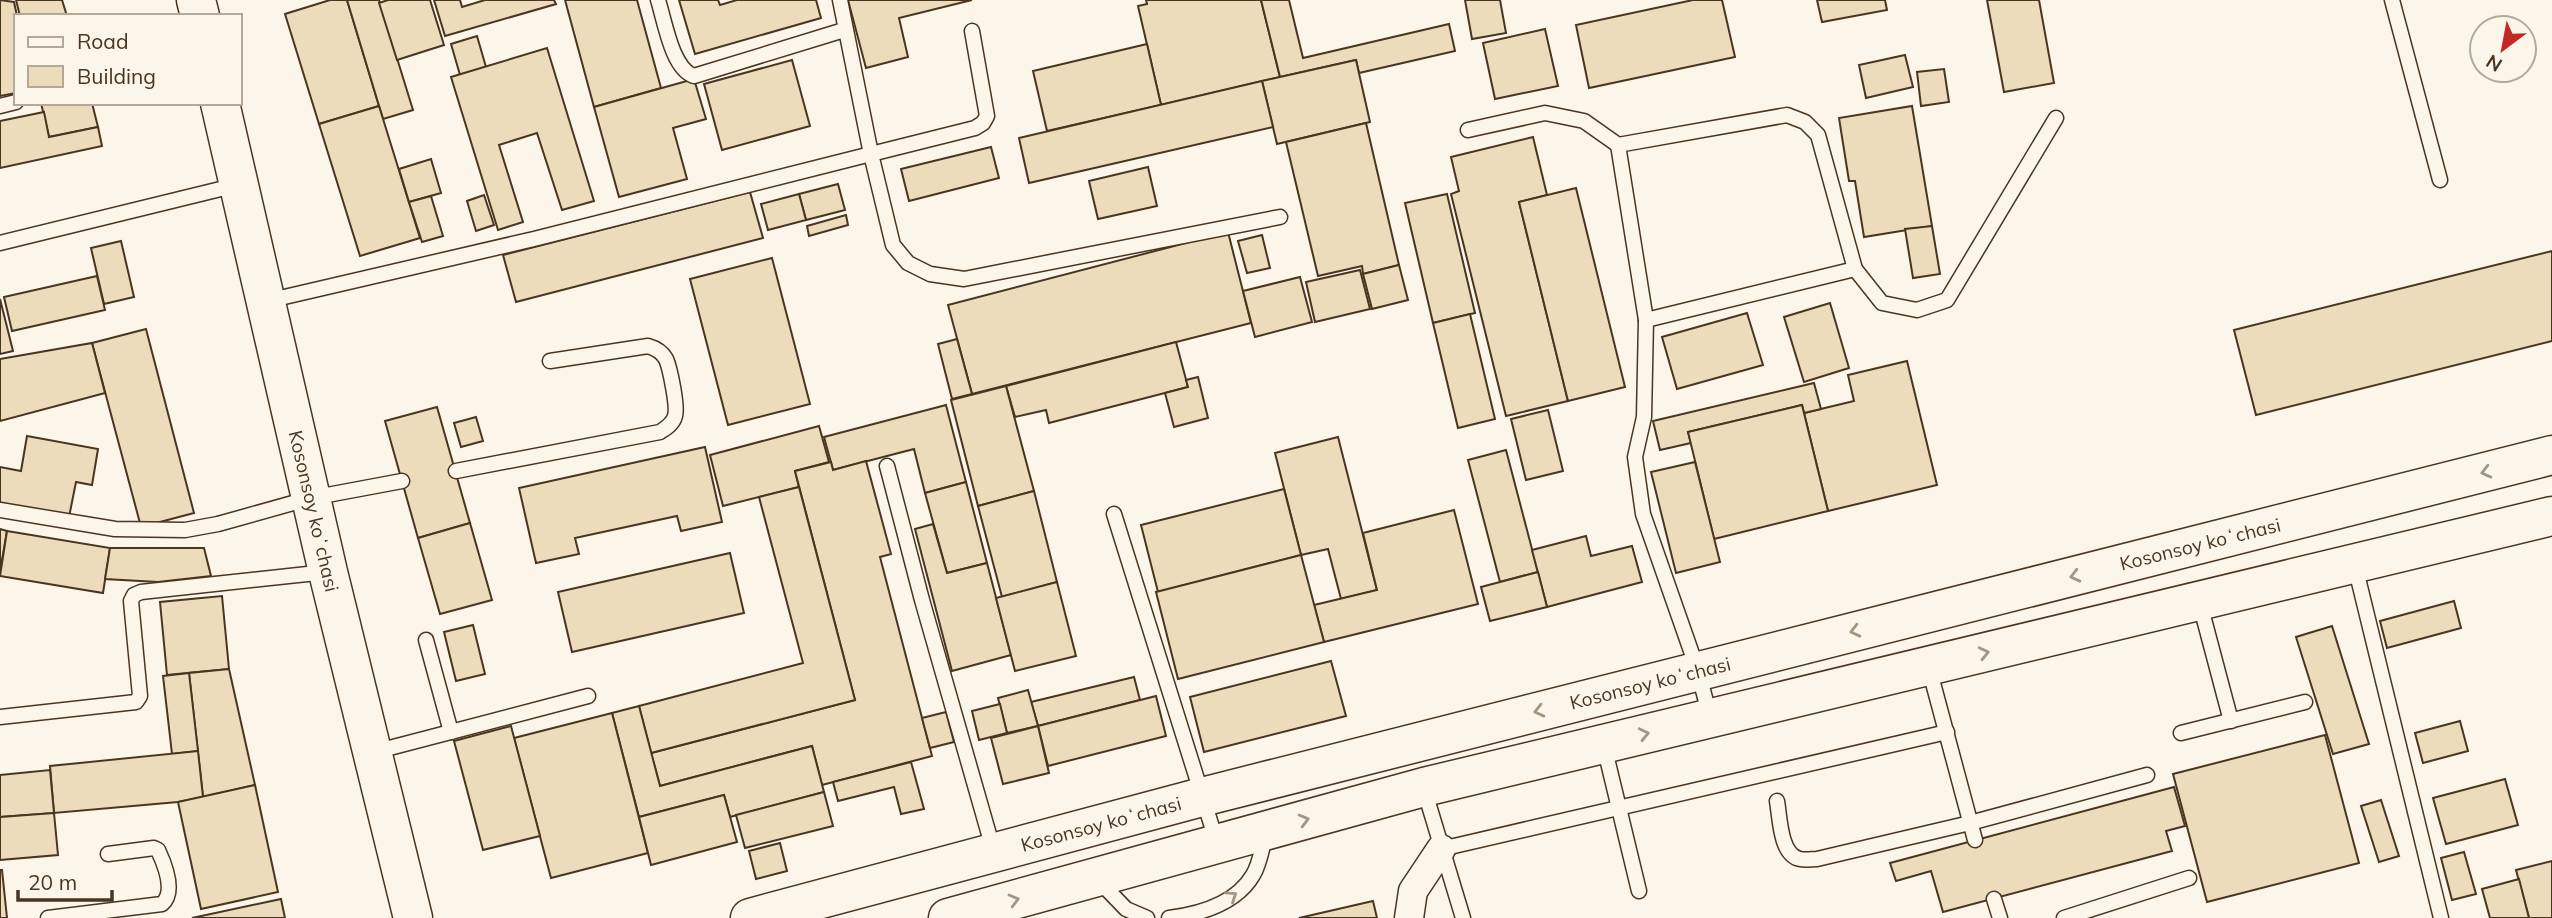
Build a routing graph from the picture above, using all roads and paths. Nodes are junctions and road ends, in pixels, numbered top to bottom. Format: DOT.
graph roads {
  1 [pos="658,0"];
  2 [pos="840,0"];
  3 [pos="2392,0"];
  4 [pos="844,30"];
  5 [pos="972,31"];
  6 [pos="220,105"];
  7 [pos="2056,118"];
  8 [pos="1468,130"];
  9 [pos="1618,145"];
  10 [pos="871,154"];
  11 [pos="2440,180"];
  12 [pos="239,185"];
  13 [pos="1280,217"];
  14 [pos="0,243"];
  15 [pos="1855,269"];
  16 [pos="265,301"];
  17 [pos="1646,320"];
  18 [pos="550,361"];
  19 [pos="2552,455"];
  20 [pos="887,466"];
  21 [pos="456,471"];
  22 [pos="402,481"];
  23 [pos="311,498"];
  24 [pos="0,510"];
  25 [pos="1114,514"];
  26 [pos="2552,516"];
  27 [pos="2354,564"];
  28 [pos="328,572"];
  29 [pos="2200,601"];
  30 [pos="426,640"];
  31 [pos="1929,666"];
  32 [pos="1698,671"];
  33 [pos="588,696"];
  34 [pos="2305,702"];
  35 [pos="0,718"];
  36 [pos="1710,718"];
  37 [pos="2231,721"];
  38 [pos="451,732"];
  39 [pos="1947,732"];
  40 [pos="2181,733"];
  41 [pos="1604,744"];
  42 [pos="373,752"];
  43 [pos="2147,775"];
  44 [pos="1424,787"];
  45 [pos="1202,797"];
  46 [pos="1777,801"];
  47 [pos="1619,808"];
  48 [pos="1970,823"];
  49 [pos="1267,830"];
  50 [pos="1975,840"];
  51 [pos="1217,844"];
  52 [pos="1441,849"];
  53 [pos="994,853"];
  54 [pos="108,854"];
  55 [pos="1096,877"];
  56 [pos="2189,878"];
  57 [pos="1639,891"];
  58 [pos="1994,898"];
  59 [pos="2107,912"];
  60 [pos="48,918"];
  61 [pos="413,918"];
  62 [pos="750,918"];
  63 [pos="948,918"];
  64 [pos="1147,918"];
  65 [pos="1169,918"];
  66 [pos="1409,918"];
  67 [pos="1463,918"];
  68 [pos="2000,918"];
  69 [pos="2064,918"];
  70 [pos="2441,918"];
  1 -- 4 [label="lane"];
  2 -- 4 [label="lane"];
  3 -- 11 [label="lane"];
  4 -- 10 [label="lane"];
  5 -- 10 [label="lane"];
  6 -- 12 [label="street, Kosonsoy koʻchasi"];
  7 -- 15 [label="lane"];
  8 -- 9 [label="lane"];
  9 -- 15 [label="lane"];
  9 -- 17 [label="lane"];
  10 -- 13 [label="lane"];
  10 -- 16 [label="lane"];
  12 -- 14 [label="lane"];
  12 -- 16 [label="street, Kosonsoy koʻchasi"];
  15 -- 17 [label="lane"];
  16 -- 23 [label="street, Kosonsoy koʻchasi"];
  17 -- 32 [label="lane"];
  18 -- 21 [label="lane"];
  19 -- 32 [label="street, Kosonsoy koʻchasi, one-way"];
  20 -- 53 [label="lane"];
  22 -- 23 [label="lane"];
  23 -- 24 [label="lane"];
  23 -- 28 [label="street, Kosonsoy koʻchasi"];
  25 -- 45 [label="lane"];
  26 -- 27 [label="street"];
  27 -- 29 [label="street"];
  27 -- 70 [label="lane"];
  28 -- 35 [label="lane"];
  28 -- 42 [label="street, Kosonsoy koʻchasi"];
  31 -- 29 [label="street, one-way"];
  29 -- 37 [label="lane"];
  30 -- 38 [label="lane"];
  31 -- 36 [label="street"];
  31 -- 39 [label="lane"];
  32 -- 36 [label="lane"];
  32 -- 45 [label="street, Kosonsoy koʻchasi, one-way"];
  33 -- 38 [label="lane"];
  34 -- 37 [label="lane"];
  41 -- 36 [label="street, one-way"];
  37 -- 40 [label="lane"];
  38 -- 42 [label="lane"];
  39 -- 47 [label="lane"];
  39 -- 48 [label="lane"];
  41 -- 44 [label="street"];
  41 -- 47 [label="lane"];
  42 -- 61 [label="street, Kosonsoy koʻchasi"];
  43 -- 48 [label="lane"];
  49 -- 44 [label="street, one-way"];
  44 -- 52 [label="lane"];
  45 -- 51 [label="lane"];
  45 -- 53 [label="street, Kosonsoy koʻchasi"];
  46 -- 48 [label="lane"];
  47 -- 52 [label="lane"];
  47 -- 57 [label="lane"];
  48 -- 50 [label="lane"];
  49 -- 51 [label="street"];
  65 -- 49 [label="lane, one-way"];
  51 -- 55 [label="street"];
  52 -- 66 [label="street"];
  52 -- 67 [label="lane"];
  53 -- 62 [label="street, Kosonsoy koʻchasi"];
  54 -- 60 [label="lane"];
  63 -- 55 [label="street, one-way"];
  55 -- 64 [label="lane"];
  56 -- 59 [label="lane"];
  58 -- 68 [label="lane"];
  59 -- 69 [label="lane"];
}
